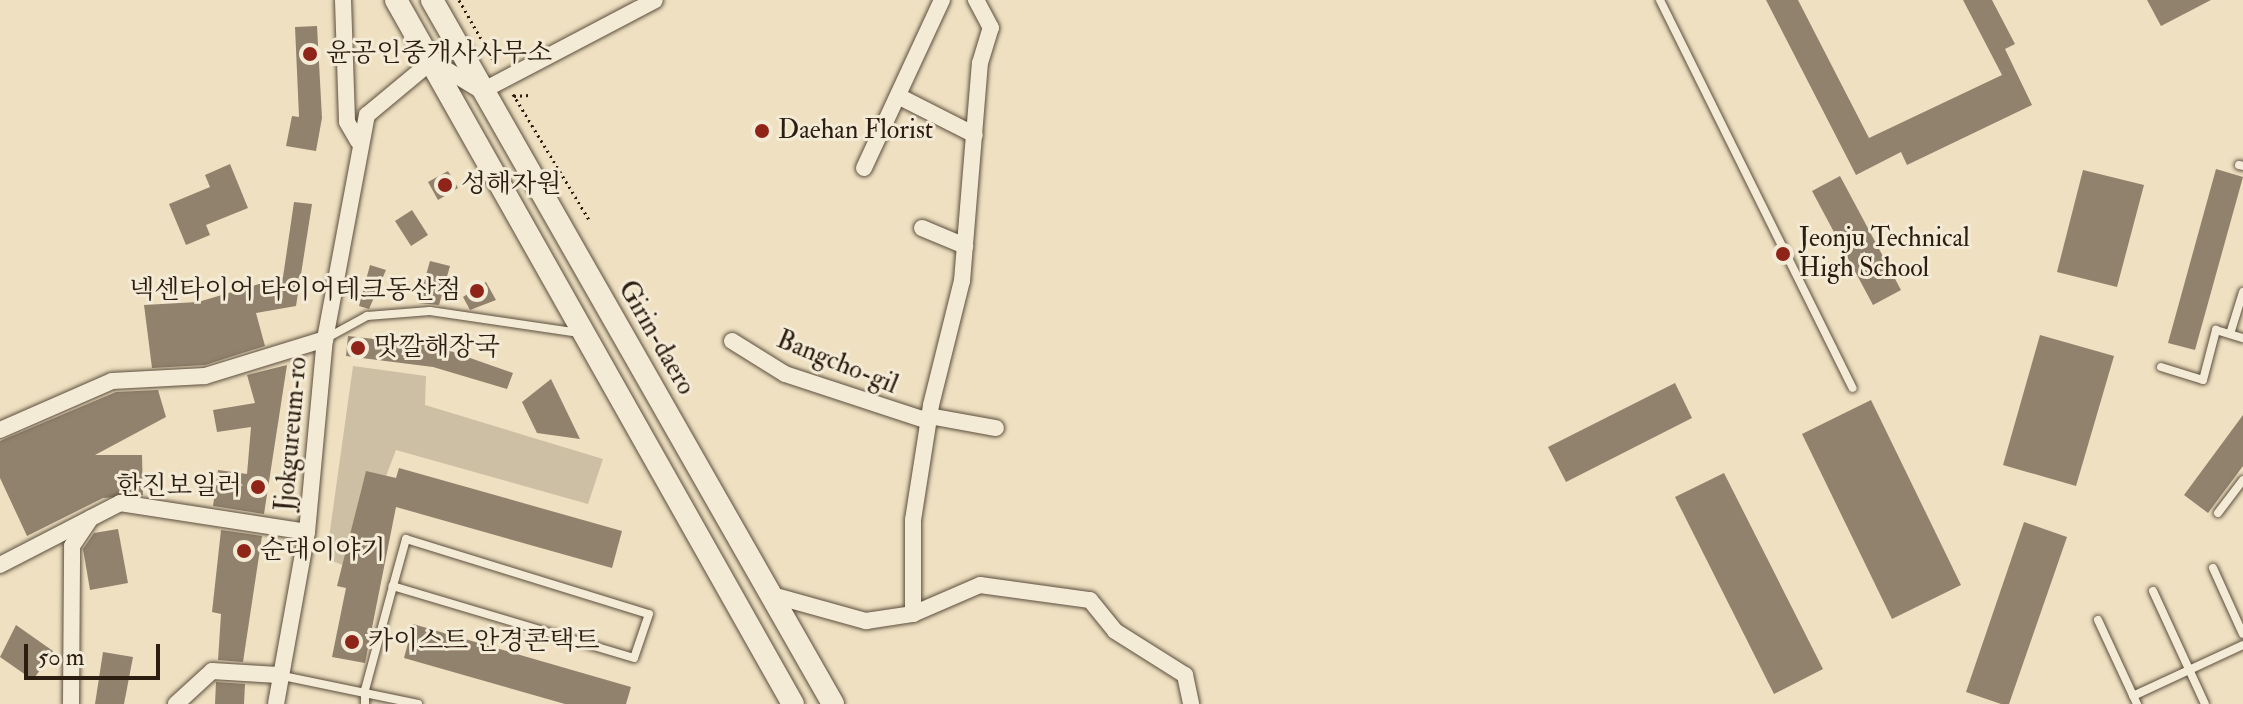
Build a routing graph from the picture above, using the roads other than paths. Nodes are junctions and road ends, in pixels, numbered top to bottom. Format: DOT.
graph roads {
  1 [pos="343,0"];
  2 [pos="396,0"];
  3 [pos="432,0"];
  4 [pos="655,0"];
  5 [pos="942,0"];
  6 [pos="976,0"];
  7 [pos="1660,0"];
  8 [pos="432,61"];
  9 [pos="482,91"];
  10 [pos="898,96"];
  11 [pos="975,135"];
  12 [pos="358,141"];
  13 [pos="864,168"];
  14 [pos="922,228"];
  15 [pos="965,246"];
  16 [pos="2243,292"];
  17 [pos="582,333"];
  18 [pos="2230,334"];
  19 [pos="2243,338"];
  20 [pos="325,339"];
  21 [pos="732,341"];
  22 [pos="2161,367"];
  23 [pos="1853,388"];
  24 [pos="928,418"];
  25 [pos="996,428"];
  26 [pos="0,430"];
  27 [pos="2243,480"];
  28 [pos="2218,513"];
  29 [pos="92,517"];
  30 [pos="307,532"];
  31 [pos="0,565"];
  32 [pos="2213,568"];
  33 [pos="393,586"];
  34 [pos="2153,591"];
  35 [pos="772,595"];
  36 [pos="913,614"];
  37 [pos="2098,620"];
  38 [pos="2243,634"];
  39 [pos="2243,645"];
  40 [pos="2189,670"];
  41 [pos="278,675"];
  42 [pos="365,690"];
  43 [pos="2135,700"];
  44 [pos="71,704"];
  45 [pos="176,704"];
  46 [pos="276,704"];
  47 [pos="365,704"];
  48 [pos="418,704"];
  49 [pos="793,704"];
  50 [pos="833,704"];
  51 [pos="1191,704"];
  52 [pos="2205,704"];
  1 -- 12 [label="street, Jjokgureum-ro"];
  2 -- 8 [label="street"];
  3 -- 9 [label="street, Girin-daero"];
  4 -- 9 [label="street"];
  5 -- 10 [label="street"];
  6 -- 11 [label="street, Bangcho-gil"];
  7 -- 23 [label="lane"];
  8 -- 9 [label="street"];
  8 -- 12 [label="street, Jjokgureum-ro"];
  8 -- 17 [label="street"];
  9 -- 35 [label="street, Girin-daero"];
  10 -- 11 [label="street"];
  10 -- 13 [label="street"];
  11 -- 15 [label="street, Bangcho-gil"];
  12 -- 20 [label="street, Jjokgureum-ro"];
  14 -- 15 [label="street"];
  15 -- 24 [label="street, Bangcho-gil"];
  16 -- 18 [label="lane"];
  17 -- 20 [label="lane, Jjokgureum-ro"];
  17 -- 49 [label="street"];
  18 -- 19 [label="lane"];
  18 -- 22 [label="lane"];
  20 -- 26 [label="street, Jjokgureum-ro"];
  20 -- 30 [label="street, Jjokgureum-ro"];
  21 -- 24 [label="street, Bangcho-gil"];
  24 -- 25 [label="street, Bangcho-gil"];
  24 -- 36 [label="street, Bangcho-gil"];
  27 -- 28 [label="lane"];
  29 -- 30 [label="street"];
  29 -- 31 [label="street"];
  29 -- 44 [label="street"];
  30 -- 41 [label="street, Jjokgureum-ro"];
  32 -- 38 [label="lane"];
  33 -- 33 [label="lane"];
  33 -- 42 [label="lane"];
  34 -- 40 [label="lane"];
  35 -- 36 [label="street"];
  35 -- 50 [label="street, Girin-daero"];
  36 -- 51 [label="street"];
  37 -- 43 [label="lane"];
  39 -- 40 [label="lane"];
  40 -- 43 [label="lane"];
  40 -- 52 [label="lane"];
  41 -- 42 [label="lane"];
  41 -- 45 [label="street"];
  41 -- 46 [label="street, Jjokgureum-ro"];
  42 -- 47 [label="lane"];
  42 -- 48 [label="lane"];
}
